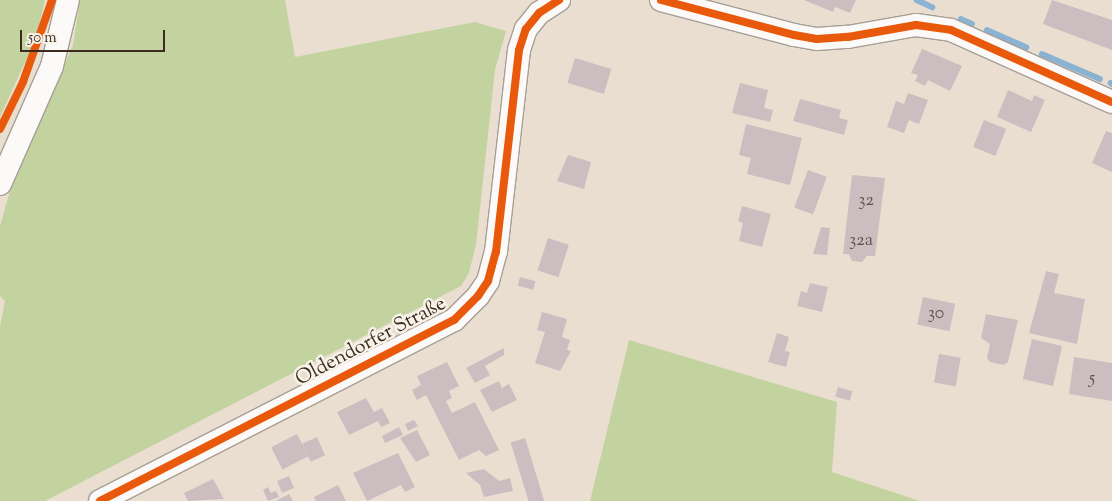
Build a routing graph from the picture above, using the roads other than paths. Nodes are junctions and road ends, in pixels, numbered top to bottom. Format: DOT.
graph roads {
  1 [pos="68,0"];
  2 [pos="559,0"];
  3 [pos="661,0"];
  4 [pos="1112,102"];
  5 [pos="0,184"];
  6 [pos="100,501"];
  1 -- 5 [label="street"];
  2 -- 6 [label="street, Oldendorfer Straße"];
  3 -- 4 [label="street"];
}
